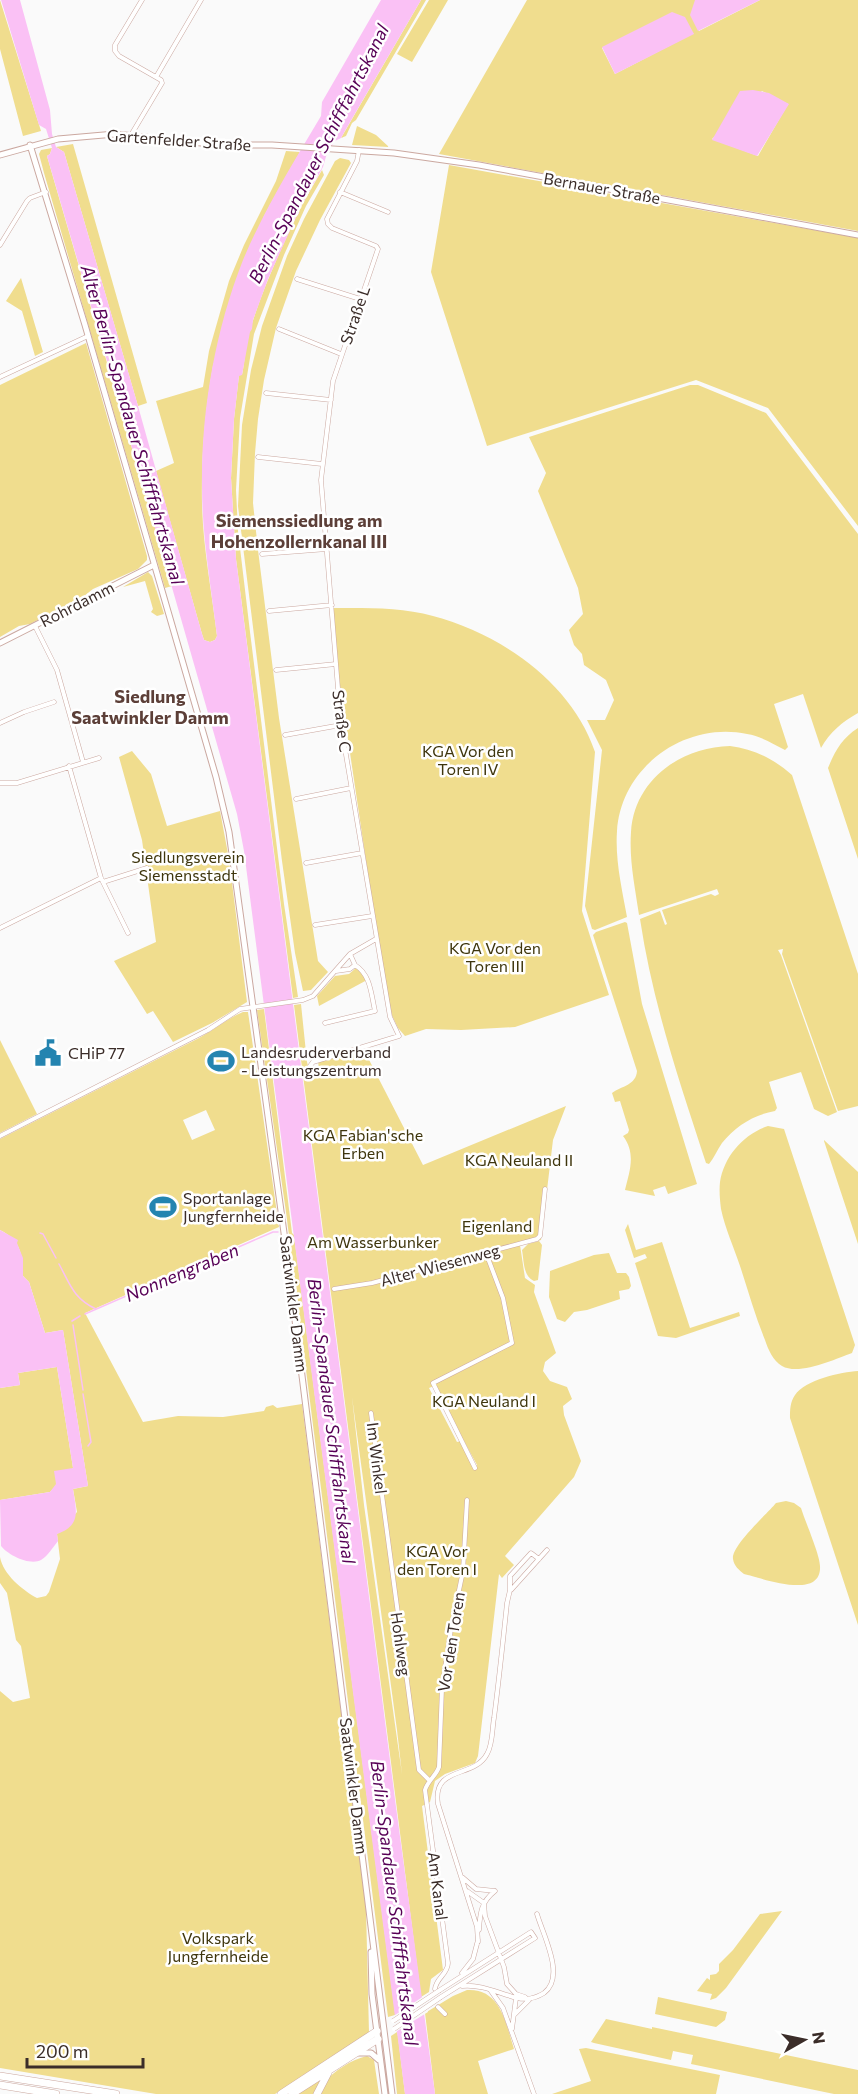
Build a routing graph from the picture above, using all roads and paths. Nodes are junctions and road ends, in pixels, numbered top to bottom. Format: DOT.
graph roads {
  1 [pos="142,0"];
  2 [pos="201,0"];
  3 [pos="156,77"];
  4 [pos="130,136"];
  5 [pos="30,145"];
  6 [pos="344,150"];
  7 [pos="360,150"];
  8 [pos="0,155"];
  9 [pos="46,192"];
  10 [pos="340,192"];
  11 [pos="388,212"];
  12 [pos="858,235"];
  13 [pos="0,245"];
  14 [pos="297,279"];
  15 [pos="360,299"];
  16 [pos="279,329"];
  17 [pos="88,336"];
  18 [pos="341,354"];
  19 [pos="0,377"];
  20 [pos="266,393"];
  21 [pos="331,400"];
  22 [pos="258,457"];
  23 [pos="322,464"];
  24 [pos="325,519"];
  25 [pos="307,520"];
  26 [pos="327,549"];
  27 [pos="262,554"];
  28 [pos="154,565"];
  29 [pos="332,605"];
  30 [pos="269,611"];
  31 [pos="35,626"];
  32 [pos="0,643"];
  33 [pos="336,664"];
  34 [pos="276,670"];
  35 [pos="54,702"];
  36 [pos="0,723"];
  37 [pos="340,725"];
  38 [pos="285,735"];
  39 [pos="99,758"];
  40 [pos="83,762"];
  41 [pos="69,766"];
  42 [pos="0,783"];
  43 [pos="351,788"];
  44 [pos="296,799"];
  45 [pos="362,853"];
  46 [pos="306,863"];
  47 [pos="147,868"];
  48 [pos="102,880"];
  49 [pos="372,916"];
  50 [pos="315,925"];
  51 [pos="0,928"];
  52 [pos="128,933"];
  53 [pos="376,939"];
  54 [pos="350,954"];
  55 [pos="355,965"];
  56 [pos="335,971"];
  57 [pos="255,1007"];
  58 [pos="325,1023"];
  59 [pos="310,1066"];
  60 [pos="0,1136"];
  61 [pos="545,1189"];
  62 [pos="486,1253"];
  63 [pos="334,1289"];
  64 [pos="371,1413"];
  65 [pos="475,1468"];
  66 [pos="468,1500"];
  67 [pos="383,1504"];
  68 [pos="547,1550"];
  69 [pos="539,1558"];
  70 [pos="510,1590"];
  71 [pos="429,1780"];
  72 [pos="459,1871"];
  73 [pos="464,1885"];
  74 [pos="484,1903"];
  75 [pos="370,1914"];
  76 [pos="537,1914"];
  77 [pos="478,1942"];
  78 [pos="498,1952"];
  79 [pos="501,1960"];
  80 [pos="455,1980"];
  81 [pos="458,1987"];
  82 [pos="437,1989"];
  83 [pos="491,1990"];
  84 [pos="379,1993"];
  85 [pos="372,1994"];
  86 [pos="516,1996"];
  87 [pos="532,1998"];
  88 [pos="438,2007"];
  89 [pos="446,2014"];
  90 [pos="513,2017"];
  91 [pos="380,2033"];
  92 [pos="512,2033"];
  93 [pos="385,2035"];
  94 [pos="356,2053"];
  95 [pos="381,2065"];
  96 [pos="328,2073"];
  97 [pos="0,2076"];
  98 [pos="0,2085"];
  99 [pos="56,2094"];
  100 [pos="116,2094"];
  101 [pos="281,2094"];
  102 [pos="292,2094"];
  103 [pos="317,2094"];
  104 [pos="385,2094"];
  105 [pos="392,2094"];
  106 [pos="534,2094"];
  1 -- 3 [label="street"];
  2 -- 3 [label="street"];
  3 -- 4 [label="street"];
  4 -- 5 [label="main road, Gartenfelder Straße"];
  4 -- 6 [label="main road, Gartenfelder Straße"];
  5 -- 8 [label="main road"];
  5 -- 9 [label="main road, Saatwinkler Damm"];
  6 -- 7 [label="main road, Bernauer Straße"];
  7 -- 10 [label="street, Straße L"];
  7 -- 12 [label="main road, Bernauer Straße"];
  9 -- 13 [label="street"];
  9 -- 17 [label="main road, Saatwinkler Damm"];
  10 -- 11 [label="street"];
  10 -- 15 [label="street, Straße L"];
  14 -- 15 [label="street"];
  15 -- 18 [label="street, Straße L"];
  16 -- 18 [label="street"];
  17 -- 19 [label="street"];
  17 -- 28 [label="main road, Saatwinkler Damm"];
  18 -- 21 [label="street, Straße L"];
  20 -- 21 [label="street"];
  21 -- 23 [label="street, Straße L"];
  22 -- 23 [label="street"];
  23 -- 24 [label="street, Straße L"];
  24 -- 25 [label="street"];
  24 -- 26 [label="street, Straße C"];
  26 -- 27 [label="street"];
  26 -- 29 [label="street, Straße C"];
  28 -- 31 [label="main road, Rohrdamm"];
  28 -- 57 [label="main road, Saatwinkler Damm"];
  29 -- 30 [label="street"];
  29 -- 33 [label="street, Straße C"];
  31 -- 32 [label="main road, Rohrdamm"];
  31 -- 40 [label="street"];
  33 -- 34 [label="street"];
  33 -- 37 [label="street, Straße C"];
  35 -- 36 [label="street"];
  37 -- 38 [label="street"];
  37 -- 43 [label="street, Straße C"];
  39 -- 40 [label="street"];
  40 -- 41 [label="street"];
  41 -- 42 [label="street"];
  41 -- 48 [label="street"];
  43 -- 44 [label="street"];
  43 -- 45 [label="street, Straße C"];
  45 -- 46 [label="street"];
  45 -- 49 [label="street, Straße C"];
  47 -- 48 [label="street"];
  48 -- 51 [label="street"];
  48 -- 52 [label="street"];
  49 -- 50 [label="street"];
  49 -- 53 [label="street, Straße C"];
  53 -- 54 [label="street"];
  53 -- 59 [label="street, Straße C"];
  54 -- 55 [label="street"];
  54 -- 56 [label="street"];
  55 -- 56 [label="street"];
  55 -- 58 [label="street"];
  56 -- 57 [label="street"];
  57 -- 60 [label="street"];
  57 -- 75 [label="main road, Saatwinkler Damm"];
  61 -- 62 [label="street, Alter Wiesenweg"];
  62 -- 63 [label="street, Alter Wiesenweg"];
  62 -- 65 [label="street"];
  64 -- 67 [label="street, Im Winkel"];
  66 -- 71 [label="street, Vor den Toren"];
  67 -- 71 [label="street, Hohlweg"];
  68 -- 69 [label="street"];
  69 -- 70 [label="street"];
  69 -- 70 [label="street"];
  70 -- 72 [label="street"];
  71 -- 82 [label="street, Am Kanal"];
  72 -- 73 [label="street"];
  72 -- 74 [label="street"];
  73 -- 74 [label="street"];
  73 -- 77 [label="street"];
  74 -- 77 [label="street"];
  74 -- 78 [label="street"];
  75 -- 84 [label="main road, Saatwinkler Damm"];
  75 -- 85 [label="main road, Saatwinkler Damm"];
  76 -- 87 [label="street"];
  77 -- 80 [label="street"];
  78 -- 79 [label="street"];
  78 -- 79 [label="street"];
  78 -- 80 [label="street"];
  79 -- 81 [label="street"];
  79 -- 86 [label="street"];
  80 -- 81 [label="street"];
  80 -- 82 [label="street"];
  81 -- 83 [label="street"];
  81 -- 93 [label="street, bridge"];
  82 -- 91 [label="street, bridge"];
  83 -- 86 [label="street"];
  83 -- 92 [label="street"];
  84 -- 85 [label="main road"];
  84 -- 91 [label="main road, Saatwinkler Damm"];
  85 -- 91 [label="main road, Saatwinkler Damm"];
  86 -- 87 [label="street"];
  86 -- 90 [label="street"];
  87 -- 90 [label="street"];
  88 -- 89 [label="street"];
  90 -- 92 [label="street"];
  91 -- 93 [label="main road"];
  91 -- 94 [label="highway"];
  91 -- 95 [label="main road, Saatwinkler Damm"];
  91 -- 101 [label="highway"];
  92 -- 106 [label="street"];
  93 -- 105 [label="main road"];
  94 -- 95 [label="main road"];
  94 -- 96 [label="highway"];
  95 -- 104 [label="main road, Saatwinkler Damm"];
  96 -- 102 [label="highway"];
  96 -- 103 [label="highway"];
  97 -- 100 [label="highway"];
  98 -- 99 [label="highway"];
}
